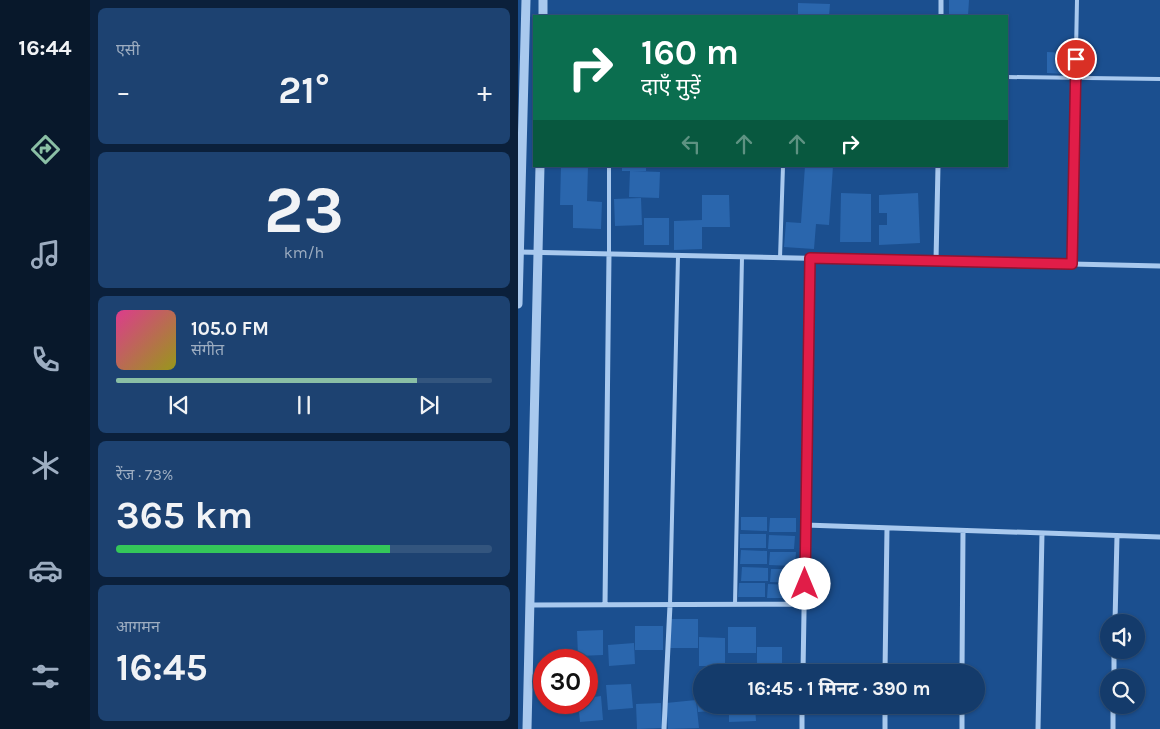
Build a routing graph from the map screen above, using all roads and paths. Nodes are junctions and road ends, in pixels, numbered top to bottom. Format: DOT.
graph roads {
  1 [pos="526,0"];
  2 [pos="543,0"];
  3 [pos="941,0"];
  4 [pos="1077,0"];
  5 [pos="543,15"];
  6 [pos="940,15"];
  7 [pos="1008,77"];
  8 [pos="1076,78"];
  9 [pos="1160,79"];
  10 [pos="520,156"];
  11 [pos="540,167"];
  12 [pos="609,167"];
  13 [pos="783,167"];
  14 [pos="938,167"];
  15 [pos="520,252"];
  16 [pos="538,253"];
  17 [pos="609,254"];
  18 [pos="678,256"];
  19 [pos="742,257"];
  20 [pos="780,258"];
  21 [pos="810,258"];
  22 [pos="936,261"];
  23 [pos="1072,264"];
  24 [pos="1160,266"];
  25 [pos="518,304"];
  26 [pos="805,526"];
  27 [pos="887,528"];
  28 [pos="963,531"];
  29 [pos="1042,533"];
  30 [pos="1117,536"];
  31 [pos="1160,537"];
  32 [pos="735,604"];
  33 [pos="805,604"];
  34 [pos="531,605"];
  35 [pos="605,605"];
  36 [pos="670,605"];
  37 [pos="1115,614"];
  38 [pos="803,664"];
  39 [pos="885,664"];
  40 [pos="962,664"];
  41 [pos="802,714"];
  42 [pos="885,714"];
  43 [pos="962,714"];
  44 [pos="1113,714"];
  45 [pos="527,729"];
  46 [pos="664,729"];
  47 [pos="802,729"];
  48 [pos="884,729"];
  49 [pos="962,729"];
  50 [pos="1038,729"];
  51 [pos="1113,729"];
  1 -- 10 [label="street"];
  2 -- 5 [label="street"];
  3 -- 6 [label="street"];
  4 -- 8 [label="lane"];
  7 -- 8 [label="lane"];
  8 -- 9 [label="lane"];
  8 -- 23 [label="lane"];
  10 -- 15 [label="street"];
  11 -- 16 [label="street"];
  12 -- 17 [label="lane"];
  13 -- 20 [label="lane"];
  14 -- 22 [label="street"];
  15 -- 16 [label="street"];
  15 -- 25 [label="street"];
  16 -- 17 [label="street"];
  16 -- 34 [label="street"];
  17 -- 18 [label="street"];
  17 -- 35 [label="street"];
  18 -- 19 [label="street"];
  18 -- 36 [label="lane"];
  19 -- 20 [label="street"];
  19 -- 32 [label="lane"];
  20 -- 21 [label="street"];
  21 -- 22 [label="street"];
  21 -- 26 [label="street"];
  22 -- 23 [label="street"];
  23 -- 24 [label="street"];
  26 -- 27 [label="street"];
  26 -- 33 [label="street"];
  27 -- 28 [label="street"];
  27 -- 39 [label="street"];
  28 -- 29 [label="street"];
  28 -- 40 [label="street"];
  29 -- 30 [label="street"];
  29 -- 50 [label="street"];
  30 -- 31 [label="street"];
  30 -- 37 [label="street"];
  32 -- 33 [label="street"];
  32 -- 36 [label="street"];
  33 -- 38 [label="street"];
  34 -- 35 [label="street"];
  34 -- 45 [label="street"];
  35 -- 36 [label="street"];
  36 -- 46 [label="street"];
  41 -- 47 [label="street"];
  42 -- 48 [label="street"];
  43 -- 49 [label="street"];
  44 -- 51 [label="street"];
}
